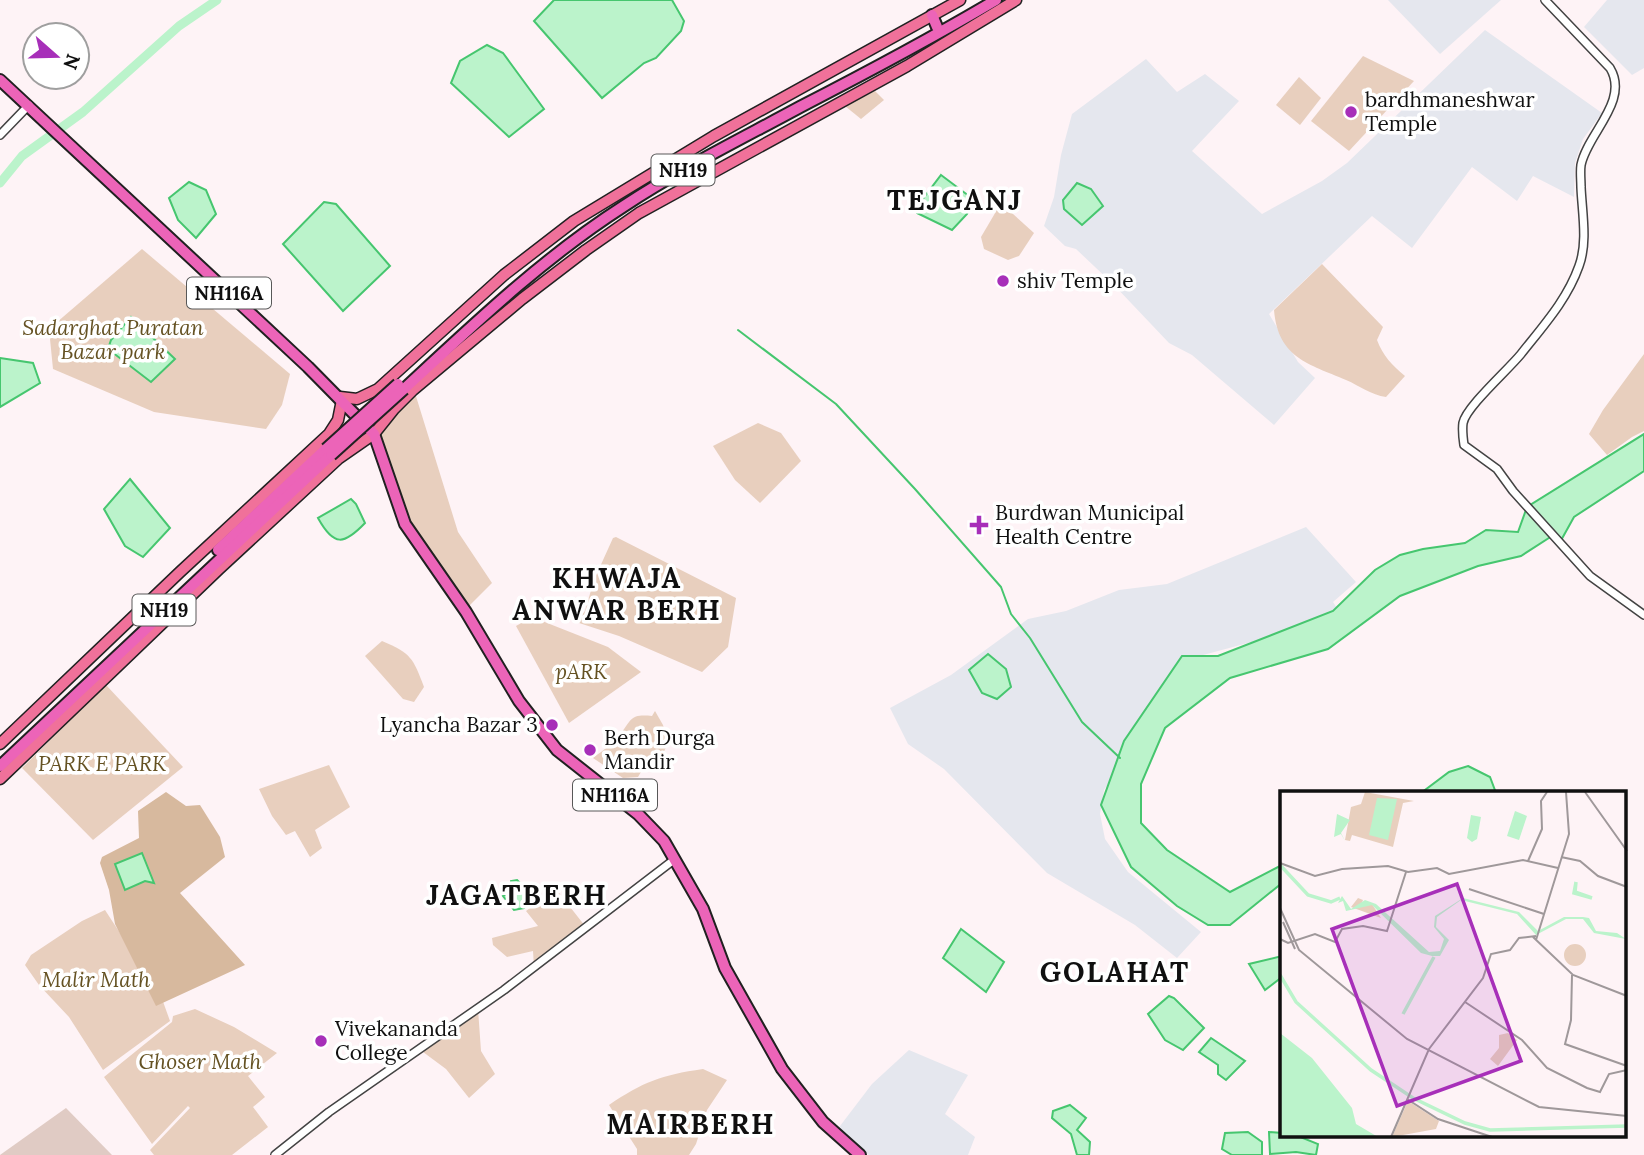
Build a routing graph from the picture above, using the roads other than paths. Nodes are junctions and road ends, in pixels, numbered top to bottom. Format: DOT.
graph roads {
  1 [pos="960,0"];
  2 [pos="982,0"];
  3 [pos="996,0"];
  4 [pos="1016,0"];
  5 [pos="1545,0"];
  6 [pos="934,21"];
  7 [pos="903,53"];
  8 [pos="907,66"];
  9 [pos="0,80"];
  10 [pos="31,108"];
  11 [pos="0,135"];
  12 [pos="401,386"];
  13 [pos="341,398"];
  14 [pos="374,434"];
  15 [pos="328,452"];
  16 [pos="1644,615"];
  17 [pos="0,744"];
  18 [pos="0,757"];
  19 [pos="0,766"];
  20 [pos="0,779"];
  21 [pos="675,859"];
  22 [pos="275,1155"];
  23 [pos="860,1155"];
  1 -- 6 [label="main road"];
  2 -- 6 [label="highway, NH19"];
  3 -- 7 [label="highway, NH19"];
  4 -- 8 [label="main road"];
  5 -- 16 [label="street"];
  6 -- 12 [label="highway, NH19"];
  6 -- 13 [label="main road"];
  7 -- 8 [label="highway"];
  7 -- 12 [label="highway, NH19"];
  8 -- 14 [label="main road"];
  9 -- 10 [label="highway, NH116A"];
  10 -- 11 [label="street"];
  10 -- 13 [label="highway, NH116A"];
  12 -- 15 [label="highway, NH19, bridge"];
  13 -- 14 [label="highway, NH116A"];
  13 -- 17 [label="main road"];
  14 -- 20 [label="main road"];
  14 -- 21 [label="highway, NH116A"];
  15 -- 18 [label="highway, NH19"];
  15 -- 19 [label="highway, NH19"];
  21 -- 22 [label="street"];
  21 -- 23 [label="highway, NH116A"];
}
